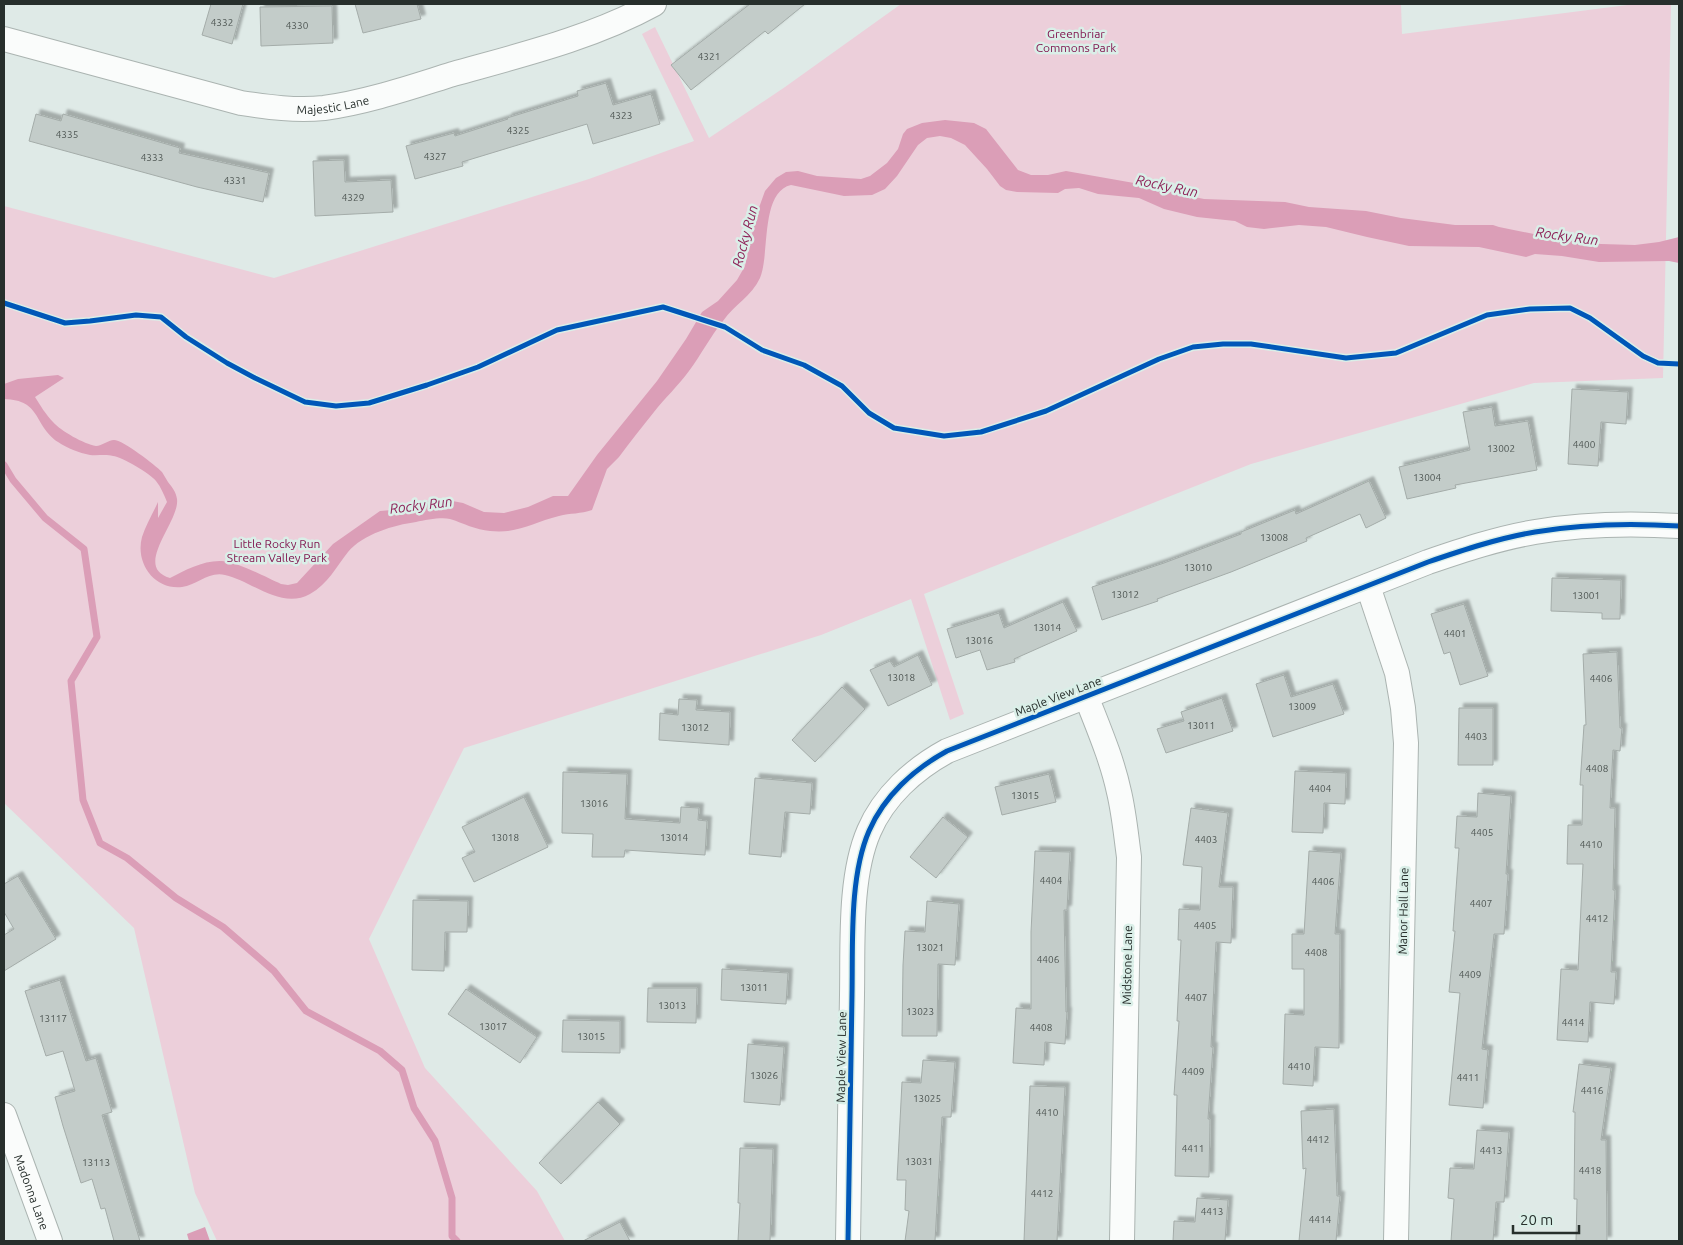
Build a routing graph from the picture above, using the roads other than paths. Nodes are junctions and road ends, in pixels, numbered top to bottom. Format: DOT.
graph roads {
  1 [pos="654,4"];
  2 [pos="4,39"];
  3 [pos="1679,526"];
  4 [pos="1368,586"];
  5 [pos="1086,696"];
  6 [pos="4,1114"];
  7 [pos="50,1241"];
  8 [pos="848,1241"];
  9 [pos="1122,1241"];
  10 [pos="1396,1241"];
  1 -- 2 [label="street, Majestic Lane"];
  3 -- 4 [label="street, Maple View Lane"];
  4 -- 5 [label="street, Maple View Lane"];
  4 -- 10 [label="street, Manor Hall Lane"];
  5 -- 8 [label="street, Maple View Lane"];
  5 -- 9 [label="street, Midstone Lane"];
  6 -- 7 [label="street, Madonna Lane"];
}
